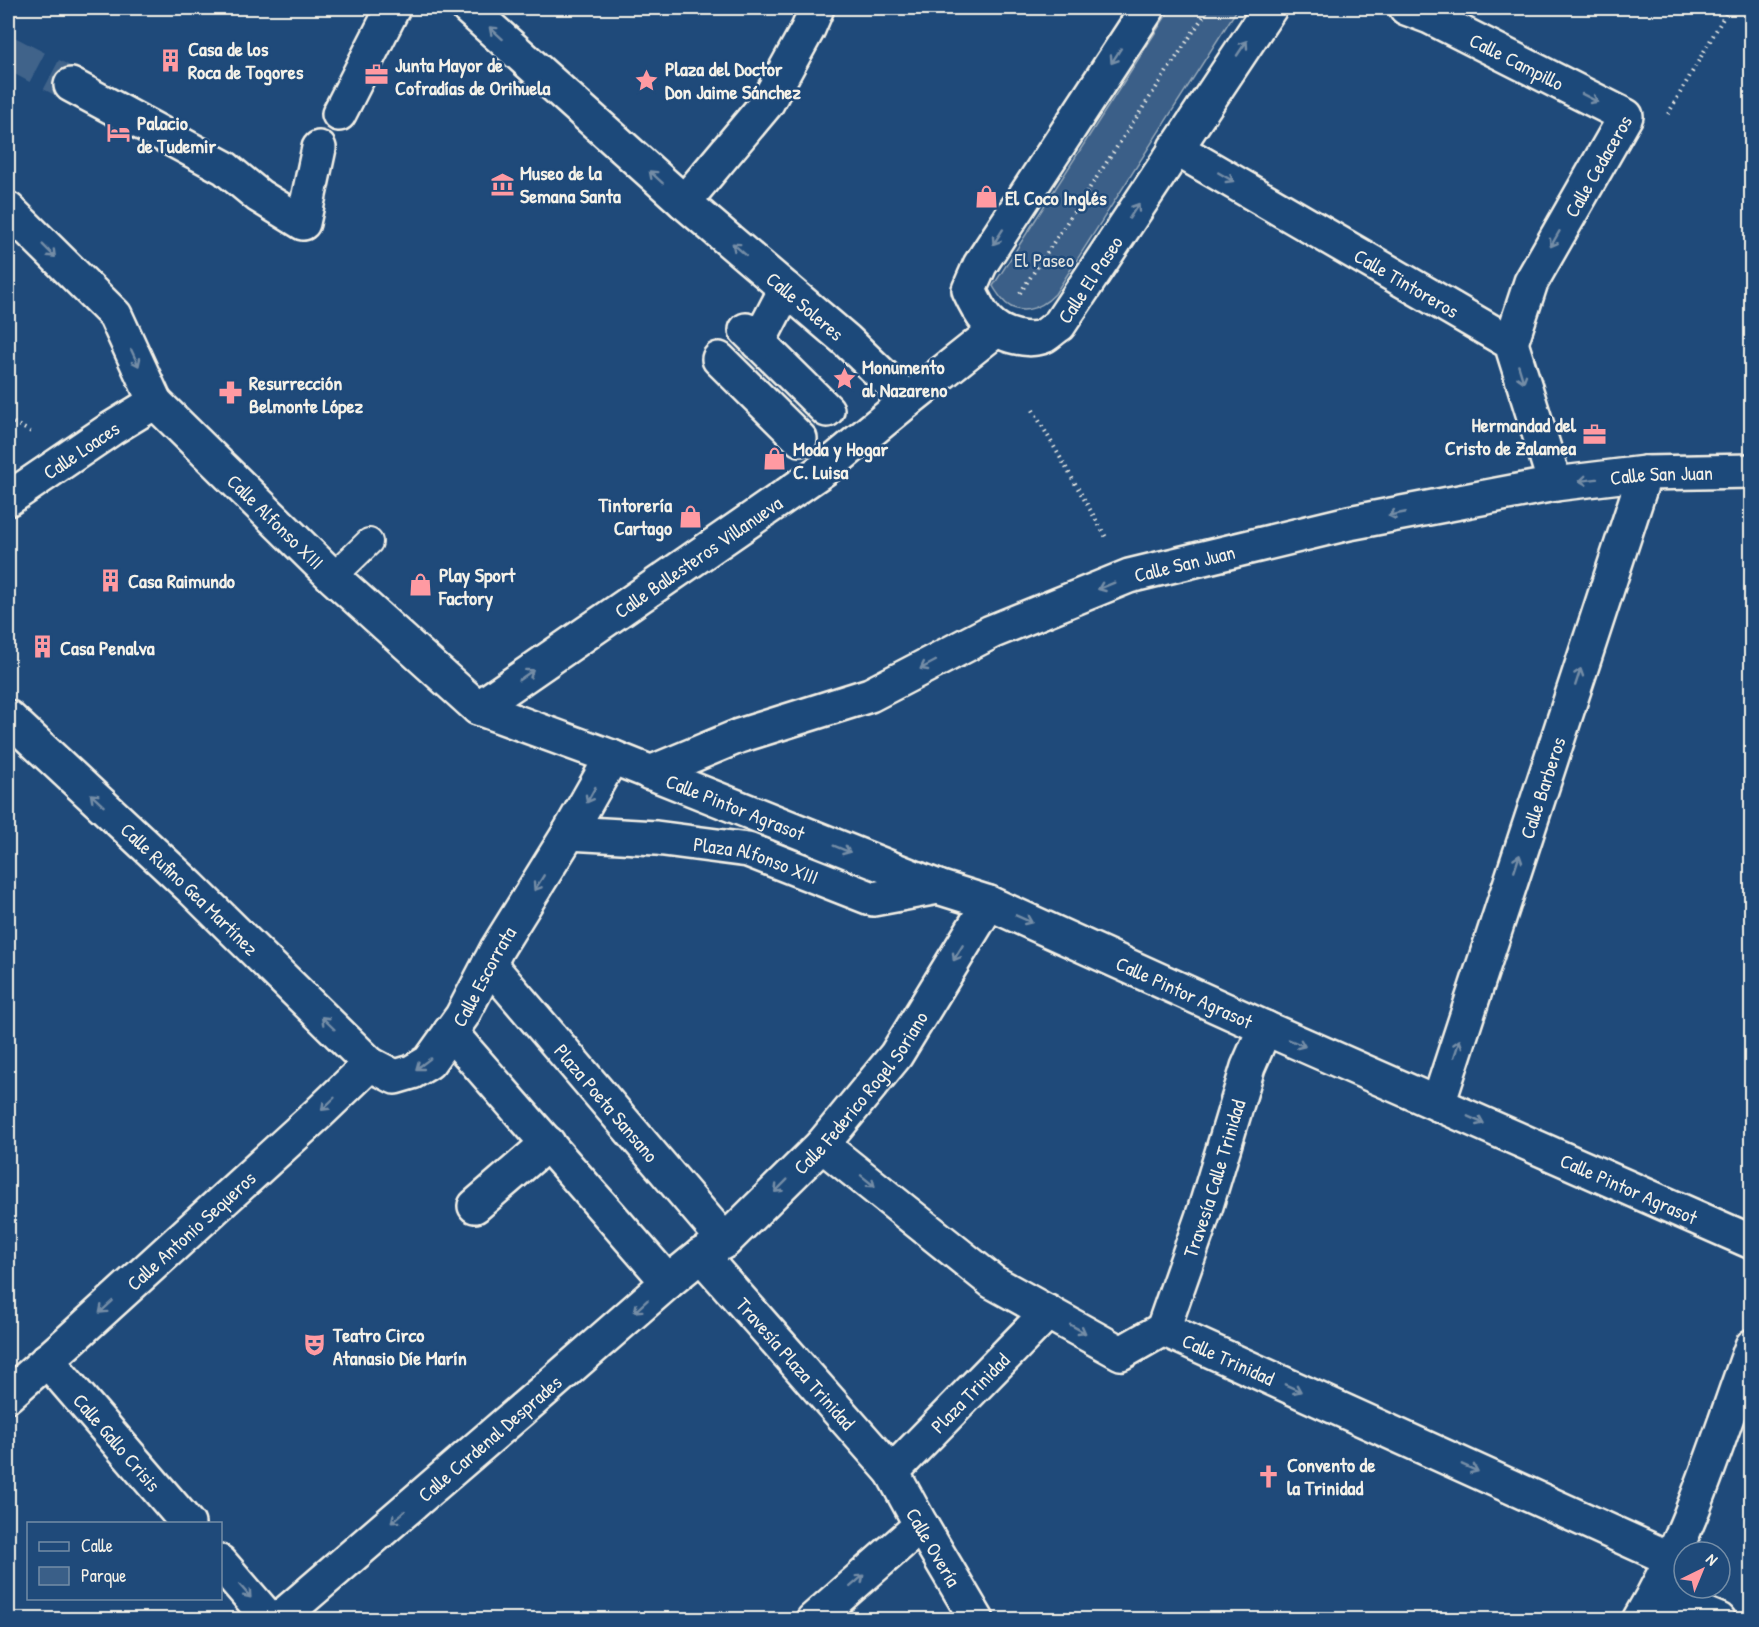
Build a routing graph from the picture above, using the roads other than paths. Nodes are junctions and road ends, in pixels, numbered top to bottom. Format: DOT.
graph roads {
  1 [pos="393,8"];
  2 [pos="468,8"];
  3 [pos="817,8"];
  4 [pos="1148,8"];
  5 [pos="1270,8"];
  6 [pos="1406,8"];
  7 [pos="71,85"];
  8 [pos="339,114"];
  9 [pos="1626,116"];
  10 [pos="319,148"];
  11 [pos="1175,148"];
  12 [pos="692,208"];
  13 [pos="8,209"];
  14 [pos="786,289"];
  15 [pos="996,330"];
  16 [pos="1511,343"];
  17 [pos="719,359"];
  18 [pos="908,399"];
  19 [pos="155,402"];
  20 [pos="826,410"];
  21 [pos="800,439"];
  22 [pos="1752,471"];
  23 [pos="1645,473"];
  24 [pos="1555,484"];
  25 [pos="8,499"];
  26 [pos="369,542"];
  27 [pos="333,577"];
  28 [pos="478,708"];
  29 [pos="8,717"];
  30 [pos="612,757"];
  31 [pos="650,773"];
  32 [pos="569,833"];
  33 [pos="938,887"];
  34 [pos="989,903"];
  35 [pos="489,964"];
  36 [pos="1264,1028"];
  37 [pos="450,1032"];
  38 [pos="370,1064"];
  39 [pos="1438,1104"];
  40 [pos="548,1143"];
  41 [pos="822,1145"];
  42 [pos="475,1206"];
  43 [pos="1752,1242"];
  44 [pos="713,1248"];
  45 [pos="668,1282"];
  46 [pos="1048,1312"];
  47 [pos="1163,1329"];
  48 [pos="1752,1346"];
  49 [pos="47,1360"];
  50 [pos="8,1395"];
  51 [pos="892,1473"];
  52 [pos="186,1522"];
  53 [pos="921,1525"];
  54 [pos="1671,1559"];
  55 [pos="222,1564"];
  56 [pos="1647,1606"];
  57 [pos="270,1620"];
  58 [pos="278,1620"];
  59 [pos="813,1620"];
  60 [pos="977,1620"];
  61 [pos="1719,1620"];
  1 -- 8 [label="street"];
  12 -- 2 [label="street, one-way"];
  3 -- 12 [label="street"];
  4 -- 15 [label="street, one-way"];
  11 -- 5 [label="street, Calle El Paseo, one-way"];
  6 -- 9 [label="street, Calle Campillo, one-way"];
  7 -- 10 [label="street"];
  9 -- 16 [label="street, Calle Cedaceros, one-way"];
  15 -- 11 [label="street, Calle El Paseo, one-way"];
  11 -- 16 [label="street, Calle Tintoreros, one-way"];
  14 -- 12 [label="street, Calle Soleres, one-way"];
  13 -- 19 [label="street, Calle Alfonso XIII, one-way"];
  14 -- 18 [label="street, Calle Soleres"];
  14 -- 20 [label="street"];
  15 -- 18 [label="street, Calle Ballesteros Villanueva"];
  16 -- 24 [label="street, one-way"];
  17 -- 21 [label="street"];
  28 -- 18 [label="street, Calle Ballesteros Villanueva, one-way"];
  19 -- 25 [label="street, Calle Loaces"];
  19 -- 27 [label="street, Calle Alfonso XIII"];
  22 -- 23 [label="street, Calle San Juan"];
  23 -- 24 [label="street, Calle San Juan, one-way"];
  39 -- 23 [label="street, Calle Barberos, one-way"];
  24 -- 31 [label="street, Calle San Juan, one-way"];
  26 -- 27 [label="lane"];
  27 -- 28 [label="street, Calle Alfonso XIII"];
  28 -- 30 [label="street, Calle Alfonso XIII"];
  38 -- 29 [label="street, Calle Rufino Gea Martínez, one-way"];
  30 -- 31 [label="street, Calle Pintor Agrasot"];
  30 -- 32 [label="street, Calle Escorrata, one-way"];
  31 -- 33 [label="street, Calle Pintor Agrasot, one-way"];
  32 -- 33 [label="street, Plaza Alfonso XIII"];
  32 -- 35 [label="street, Calle Escorrata, one-way"];
  33 -- 34 [label="street, Calle Pintor Agrasot"];
  34 -- 36 [label="street, Calle Pintor Agrasot, one-way"];
  34 -- 41 [label="street, Calle Federico Rogel Soriano, one-way"];
  35 -- 37 [label="street, Calle Escorrata"];
  35 -- 44 [label="street, Plaza Poeta Sansano"];
  36 -- 39 [label="street, Calle Pintor Agrasot, one-way"];
  36 -- 47 [label="street, Travesía Calle Trinidad"];
  37 -- 38 [label="street, Calle Escorrata, one-way"];
  37 -- 40 [label="street"];
  38 -- 49 [label="street, Calle Antonio Sequeros, one-way"];
  39 -- 43 [label="street, Calle Pintor Agrasot, one-way"];
  40 -- 42 [label="street"];
  40 -- 45 [label="street"];
  41 -- 44 [label="street, Calle Federico Rogel Soriano, one-way"];
  41 -- 46 [label="street, Calle Trinidad, one-way"];
  44 -- 45 [label="street, Calle Cardenal Desprades"];
  44 -- 51 [label="street, Travesía Plaza Trinidad"];
  45 -- 58 [label="street, Calle Cardenal Desprades, one-way"];
  46 -- 47 [label="street, Calle Trinidad, one-way"];
  46 -- 51 [label="street, Plaza Trinidad"];
  47 -- 54 [label="street, Calle Trinidad, one-way"];
  48 -- 54 [label="street"];
  49 -- 50 [label="street, Calle Antonio Sequeros"];
  49 -- 52 [label="street, Calle Gallo Crisis"];
  51 -- 53 [label="street, Calle Overía"];
  59 -- 53 [label="street, one-way"];
  53 -- 60 [label="street, Calle Overía"];
  54 -- 56 [label="street"];
  55 -- 57 [label="street, one-way"];
  56 -- 61 [label="street"];
}
